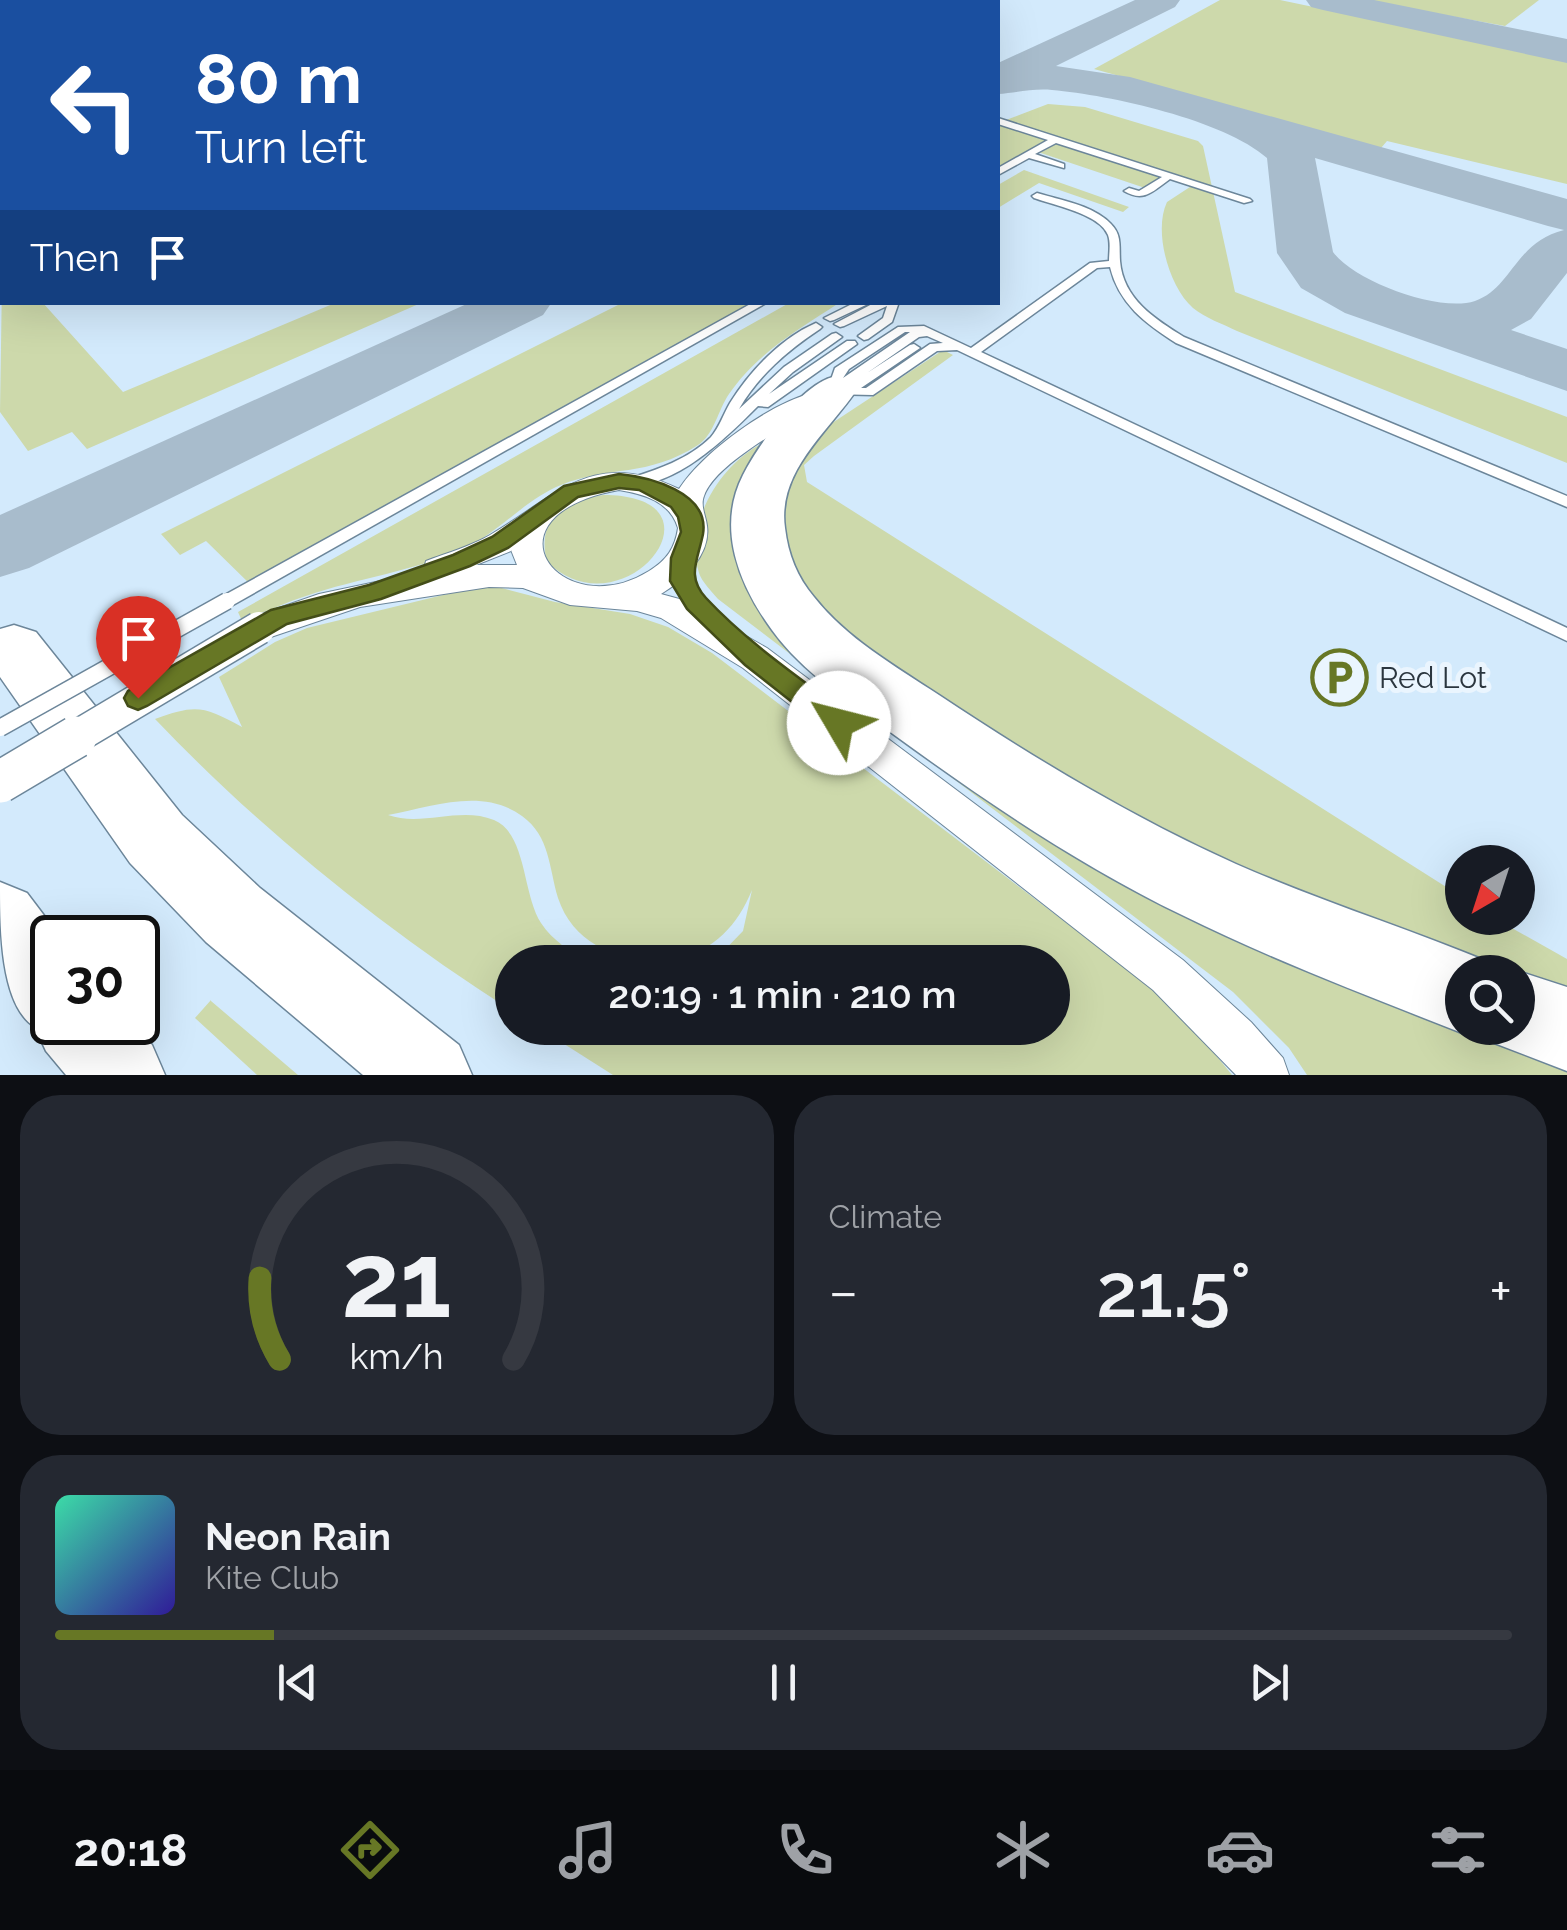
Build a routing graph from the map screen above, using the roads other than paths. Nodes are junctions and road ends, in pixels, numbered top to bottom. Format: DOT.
graph roads {
  1 [pos="1000,121"];
  2 [pos="1056,139"];
  3 [pos="1028,155"];
  4 [pos="1061,166"];
  5 [pos="1000,171"];
  6 [pos="1169,176"];
  7 [pos="1129,191"];
  8 [pos="1036,196"];
  9 [pos="1247,201"];
  10 [pos="1114,264"];
  11 [pos="758,305"];
  12 [pos="856,305"];
  13 [pos="886,305"];
  14 [pos="890,305"];
  15 [pos="947,340"];
  16 [pos="839,343"];
  17 [pos="970,351"];
  18 [pos="717,441"];
  19 [pos="632,482"];
  20 [pos="1567,502"];
  21 [pos="546,508"];
  22 [pos="689,515"];
  23 [pos="683,558"];
  24 [pos="548,582"];
  25 [pos="373,592"];
  26 [pos="608,597"];
  27 [pos="1567,635"];
  28 [pos="14,649"];
  29 [pos="754,658"];
  30 [pos="0,728"];
  31 [pos="0,782"];
  32 [pos="0,920"];
  33 [pos="30,962"];
  34 [pos="1445,986"];
  35 [pos="1535,1018"];
  36 [pos="1567,1029"];
  37 [pos="96,1045"];
  38 [pos="122,1075"];
  39 [pos="429,1075"];
  40 [pos="1266,1075"];
  1 -- 2 [label="lane"];
  2 -- 3 [label="lane"];
  2 -- 6 [label="lane"];
  3 -- 4 [label="lane"];
  3 -- 5 [label="lane"];
  6 -- 7 [label="lane"];
  6 -- 9 [label="lane"];
  8 -- 10 [label="lane"];
  10 -- 17 [label="lane"];
  10 -- 20 [label="lane"];
  11 -- 30 [label="lane, bridge"];
  12 -- 16 [label="lane"];
  13 -- 16 [label="lane"];
  14 -- 16 [label="lane"];
  15 -- 16 [label="lane"];
  15 -- 16 [label="lane"];
  15 -- 17 [label="lane"];
  16 -- 17 [label="lane"];
  16 -- 18 [label="lane"];
  16 -- 18 [label="lane"];
  16 -- 22 [label="street"];
  16 -- 34 [label="highway"];
  17 -- 27 [label="lane"];
  18 -- 19 [label="lane"];
  19 -- 21 [label="street"];
  19 -- 22 [label="street"];
  21 -- 24 [label="street"];
  21 -- 25 [label="street"];
  22 -- 23 [label="street"];
  23 -- 26 [label="street"];
  23 -- 29 [label="street"];
  24 -- 25 [label="street"];
  24 -- 26 [label="street"];
  25 -- 31 [label="street, bridge"];
  26 -- 29 [label="street"];
  28 -- 39 [label="highway"];
  29 -- 40 [label="street"];
  32 -- 33 [label="highway"];
  35 -- 36 [label="highway"];
  37 -- 38 [label="highway"];
}
